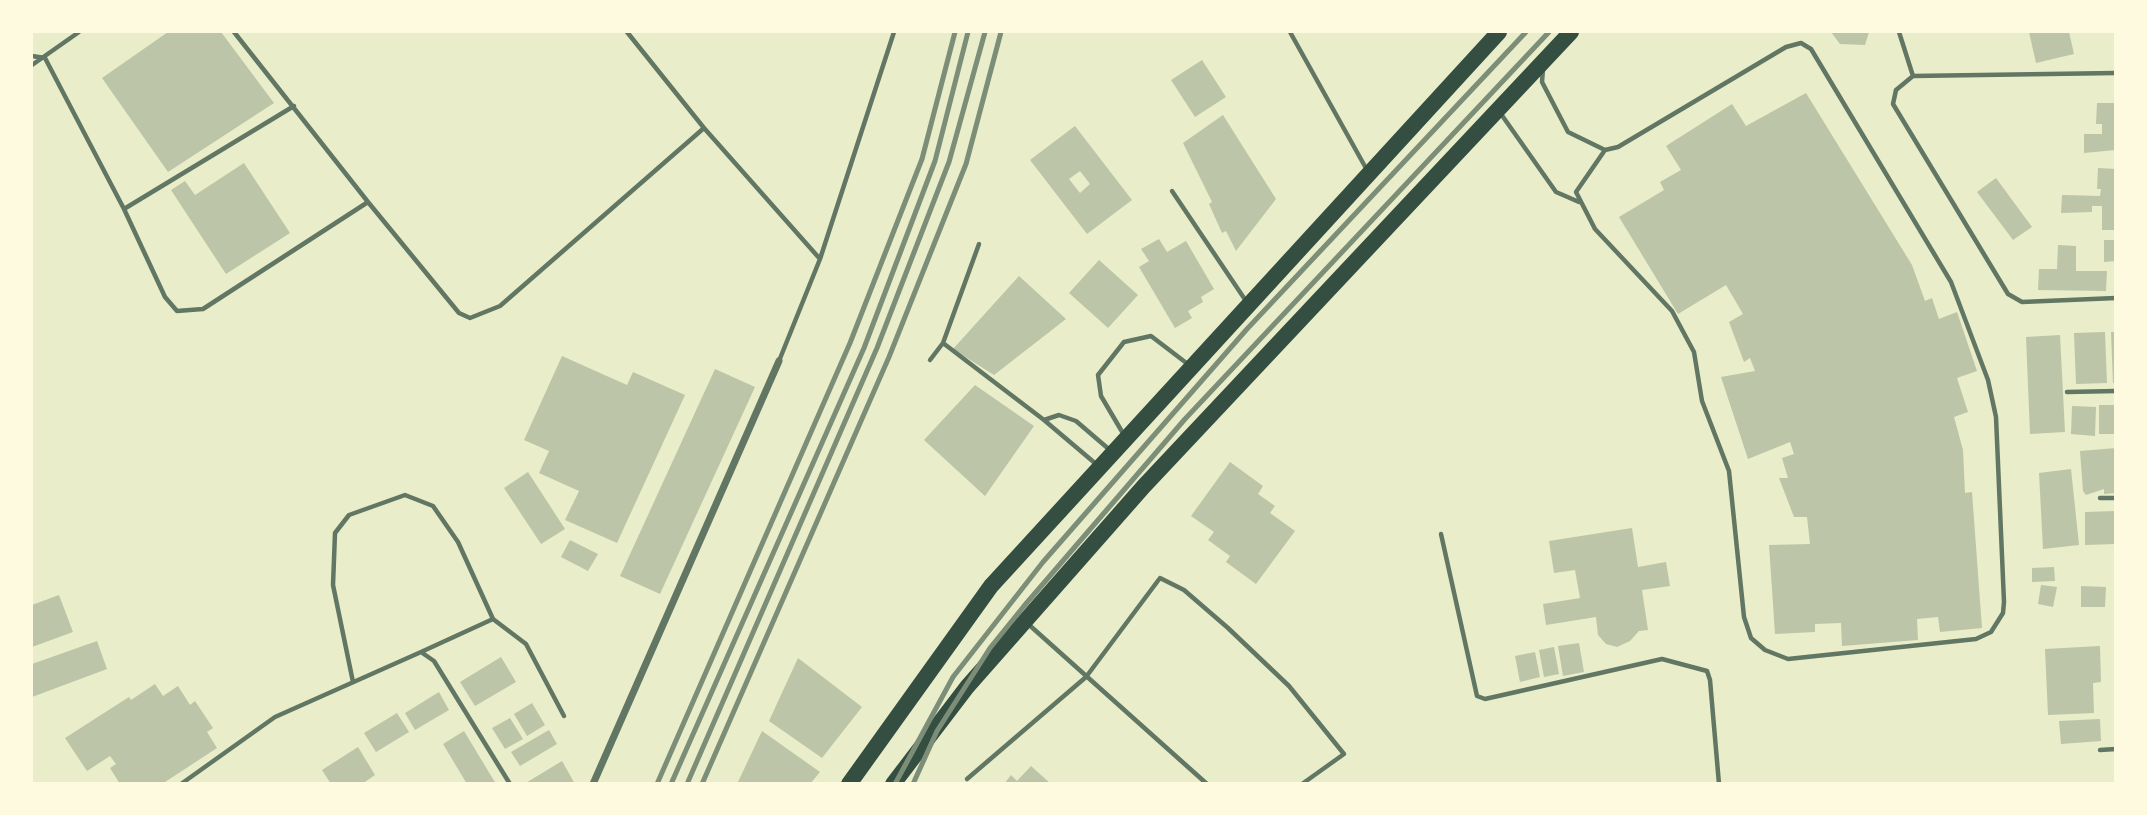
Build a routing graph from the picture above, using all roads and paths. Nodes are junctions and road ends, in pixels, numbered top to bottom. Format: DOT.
graph roads {
  1 [pos="79,32"];
  2 [pos="234,32"];
  3 [pos="627,32"];
  4 [pos="894,32"];
  5 [pos="1290,32"];
  6 [pos="1499,32"];
  7 [pos="1571,32"];
  8 [pos="1899,32"];
  9 [pos="32,56"];
  10 [pos="45,58"];
  11 [pos="1545,61"];
  12 [pos="32,65"];
  13 [pos="2116,73"];
  14 [pos="1913,76"];
  15 [pos="294,106"];
  16 [pos="1498,110"];
  17 [pos="704,128"];
  18 [pos="1605,150"];
  19 [pos="1369,174"];
  20 [pos="1172,191"];
  21 [pos="368,202"];
  22 [pos="1580,203"];
  23 [pos="124,209"];
  24 [pos="979,244"];
  25 [pos="820,259"];
  26 [pos="2116,298"];
  27 [pos="1249,304"];
  28 [pos="943,343"];
  29 [pos="779,360"];
  30 [pos="930,360"];
  31 [pos="1192,367"];
  32 [pos="2116,391"];
  33 [pos="2067,392"];
  34 [pos="1044,420"];
  35 [pos="1126,439"];
  36 [pos="1113,453"];
  37 [pos="1100,467"];
  38 [pos="2101,498"];
  39 [pos="2116,498"];
  40 [pos="1441,534"];
  41 [pos="494,619"];
  42 [pos="1025,621"];
  43 [pos="421,652"];
  44 [pos="1086,677"];
  45 [pos="353,682"];
  46 [pos="564,716"];
  47 [pos="2116,749"];
  48 [pos="2100,750"];
  49 [pos="968,779"];
  50 [pos="181,783"];
  51 [pos="510,783"];
  52 [pos="593,783"];
  53 [pos="849,783"];
  54 [pos="893,783"];
  55 [pos="1207,783"];
  56 [pos="1302,783"];
  57 [pos="1719,783"];
  1 -- 10 [label="lane"];
  2 -- 15 [label="lane"];
  3 -- 17 [label="lane"];
  4 -- 25 [label="lane"];
  5 -- 19 [label="lane"];
  6 -- 19 [label="main road"];
  7 -- 11 [label="main road"];
  8 -- 14 [label="lane"];
  9 -- 10 [label="lane"];
  10 -- 12 [label="lane"];
  10 -- 23 [label="lane"];
  11 -- 16 [label="main road"];
  11 -- 18 [label="lane"];
  13 -- 14 [label="lane"];
  14 -- 26 [label="lane"];
  15 -- 21 [label="lane"];
  15 -- 23 [label="lane"];
  16 -- 22 [label="lane"];
  16 -- 42 [label="main road"];
  17 -- 21 [label="lane"];
  17 -- 25 [label="lane"];
  18 -- 22 [label="lane"];
  18 -- 22 [label="lane"];
  19 -- 27 [label="main road"];
  20 -- 27 [label="lane"];
  21 -- 23 [label="lane"];
  24 -- 28 [label="lane"];
  25 -- 29 [label="lane"];
  27 -- 31 [label="main road"];
  28 -- 30 [label="lane"];
  28 -- 34 [label="lane"];
  29 -- 52 [label="street"];
  31 -- 35 [label="main road"];
  31 -- 35 [label="lane"];
  32 -- 33 [label="lane"];
  34 -- 36 [label="lane"];
  34 -- 37 [label="lane"];
  35 -- 36 [label="main road"];
  36 -- 37 [label="main road"];
  37 -- 53 [label="main road"];
  38 -- 39 [label="lane"];
  40 -- 57 [label="lane"];
  41 -- 43 [label="lane"];
  41 -- 45 [label="lane"];
  41 -- 46 [label="lane"];
  42 -- 44 [label="lane"];
  42 -- 54 [label="main road"];
  43 -- 45 [label="lane"];
  43 -- 51 [label="lane"];
  44 -- 49 [label="lane"];
  44 -- 55 [label="lane"];
  44 -- 56 [label="lane"];
  45 -- 50 [label="lane"];
  47 -- 48 [label="lane"];
}
